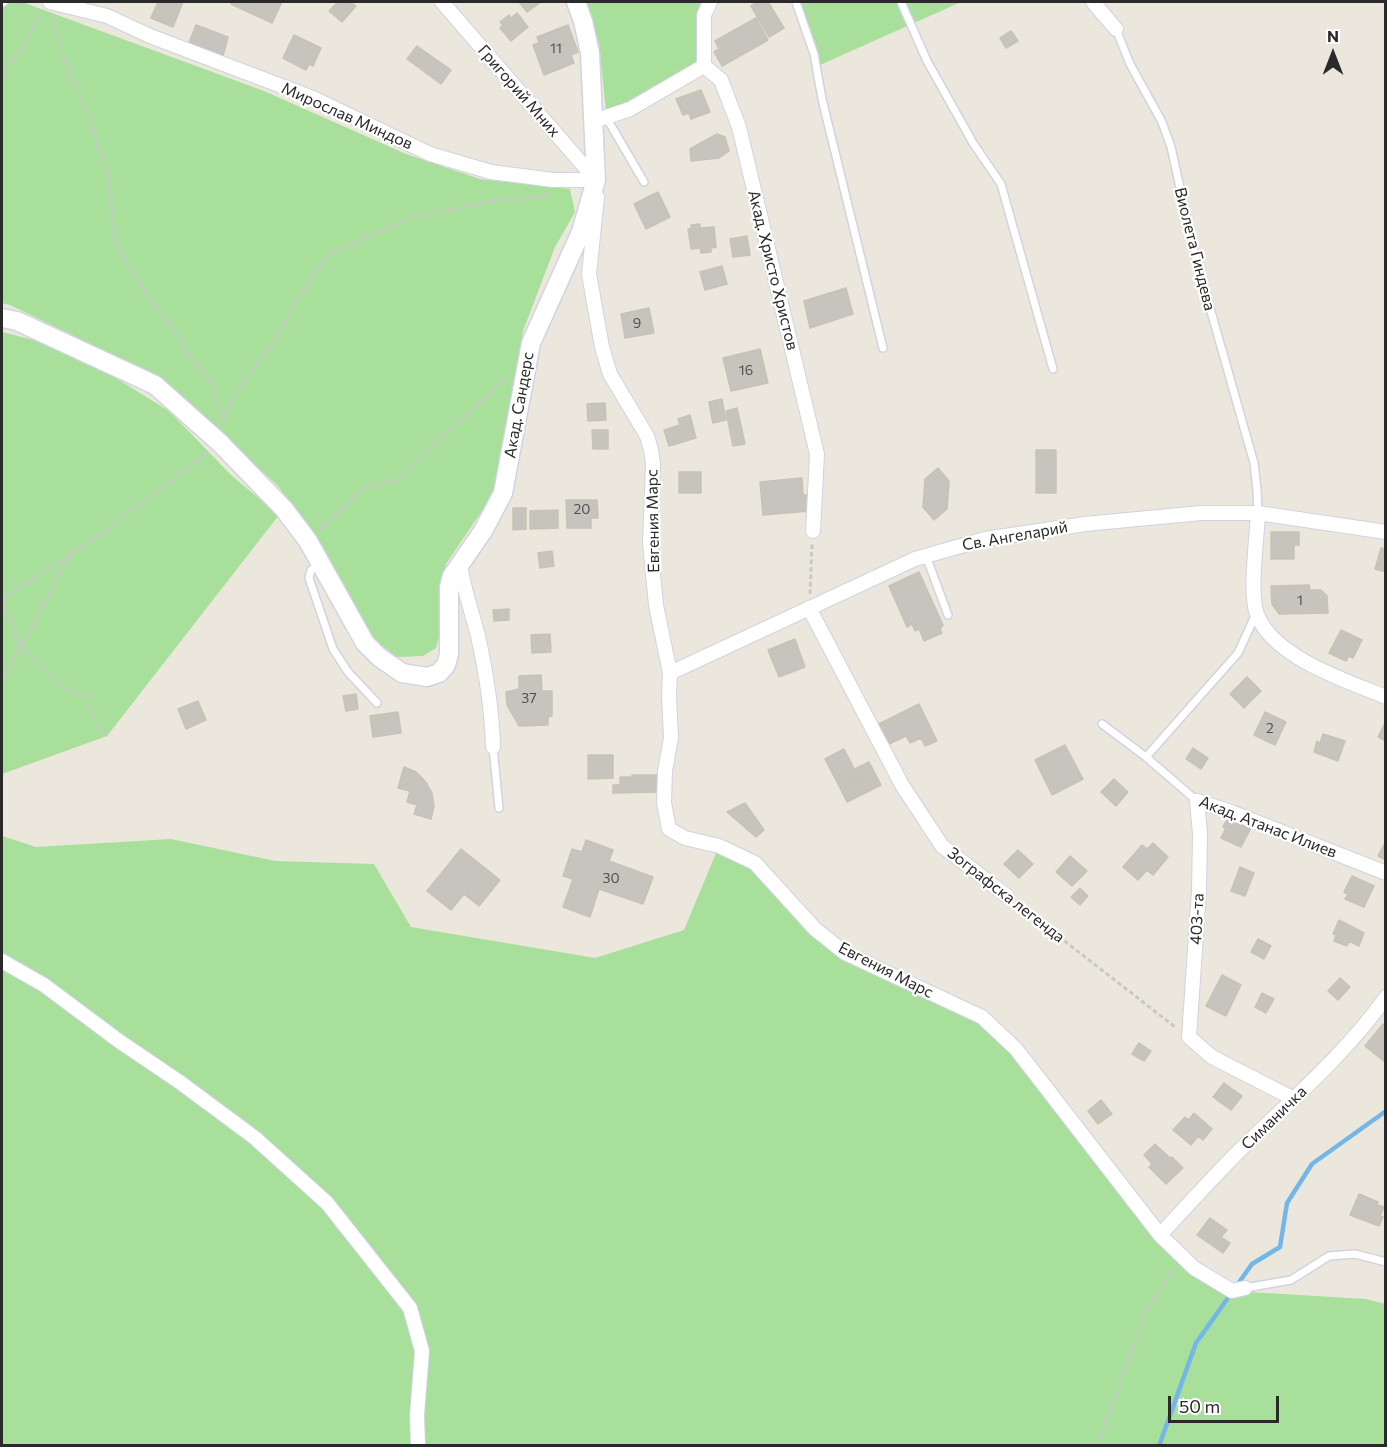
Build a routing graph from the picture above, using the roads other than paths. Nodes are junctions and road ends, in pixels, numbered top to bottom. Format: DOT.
graph roads {
  1 [pos="89,2"];
  2 [pos="442,2"];
  3 [pos="576,2"];
  4 [pos="710,2"];
  5 [pos="796,2"];
  6 [pos="902,2"];
  7 [pos="1093,2"];
  8 [pos="51,7"];
  9 [pos="106,16"];
  10 [pos="1116,30"];
  11 [pos="704,66"];
  12 [pos="600,119"];
  13 [pos="596,180"];
  14 [pos="644,182"];
  15 [pos="2,318"];
  16 [pos="883,348"];
  17 [pos="1053,369"];
  18 [pos="1258,513"];
  19 [pos="813,531"];
  20 [pos="1386,532"];
  21 [pos="926,556"];
  22 [pos="460,563"];
  23 [pos="322,564"];
  24 [pos="809,608"];
  25 [pos="1256,614"];
  26 [pos="948,615"];
  27 [pos="670,673"];
  28 [pos="1386,697"];
  29 [pos="377,703"];
  30 [pos="1102,724"];
  31 [pos="493,747"];
  32 [pos="1146,757"];
  33 [pos="1197,801"];
  34 [pos="499,808"];
  35 [pos="1386,873"];
  36 [pos="1007,896"];
  37 [pos="2,962"];
  38 [pos="1386,998"];
  39 [pos="1294,1100"];
  40 [pos="1160,1236"];
  41 [pos="1386,1262"];
  42 [pos="1238,1289"];
  43 [pos="418,1446"];
  1 -- 9 [label="street, Мирослав Миндов"];
  2 -- 13 [label="street, Григорий Мних"];
  3 -- 12 [label="street, Акад. Сандерс"];
  4 -- 11 [label="street"];
  5 -- 16 [label="lane"];
  6 -- 17 [label="lane"];
  7 -- 10 [label="street, Виолета Гиндева"];
  8 -- 9 [label="street, Мирослав Миндов"];
  9 -- 13 [label="street, Мирослав Миндов"];
  10 -- 18 [label="lane, Виолета Гиндева"];
  11 -- 12 [label="street"];
  11 -- 19 [label="street, Акад. Христо Христов"];
  12 -- 13 [label="street, Акад. Сандерс"];
  12 -- 14 [label="lane"];
  13 -- 22 [label="street, Акад. Сандерс"];
  13 -- 27 [label="street, Евгения Марс"];
  15 -- 23 [label="street"];
  18 -- 20 [label="street, Св. Ангеларий"];
  18 -- 21 [label="street, Св. Ангеларий"];
  18 -- 25 [label="street"];
  21 -- 24 [label="street, Св. Ангеларий"];
  21 -- 26 [label="lane"];
  22 -- 23 [label="street, Акад. Сандерс"];
  22 -- 31 [label="street"];
  23 -- 29 [label="lane"];
  24 -- 27 [label="street, Св. Ангеларий"];
  24 -- 36 [label="street, Зографска легенда"];
  25 -- 28 [label="street"];
  25 -- 32 [label="lane"];
  27 -- 40 [label="street, Евгения Марс"];
  30 -- 32 [label="lane, Акад. Атанас Илиев"];
  31 -- 34 [label="lane"];
  32 -- 33 [label="lane, Акад. Атанас Илиев"];
  33 -- 35 [label="street, Акад. Атанас Илиев"];
  33 -- 39 [label="street, 403-та"];
  37 -- 43 [label="street"];
  38 -- 39 [label="street, Симаничка"];
  39 -- 40 [label="street, Симаничка"];
  40 -- 42 [label="street, Евгения Марс"];
  41 -- 42 [label="lane, Евгения Марс"];
}
